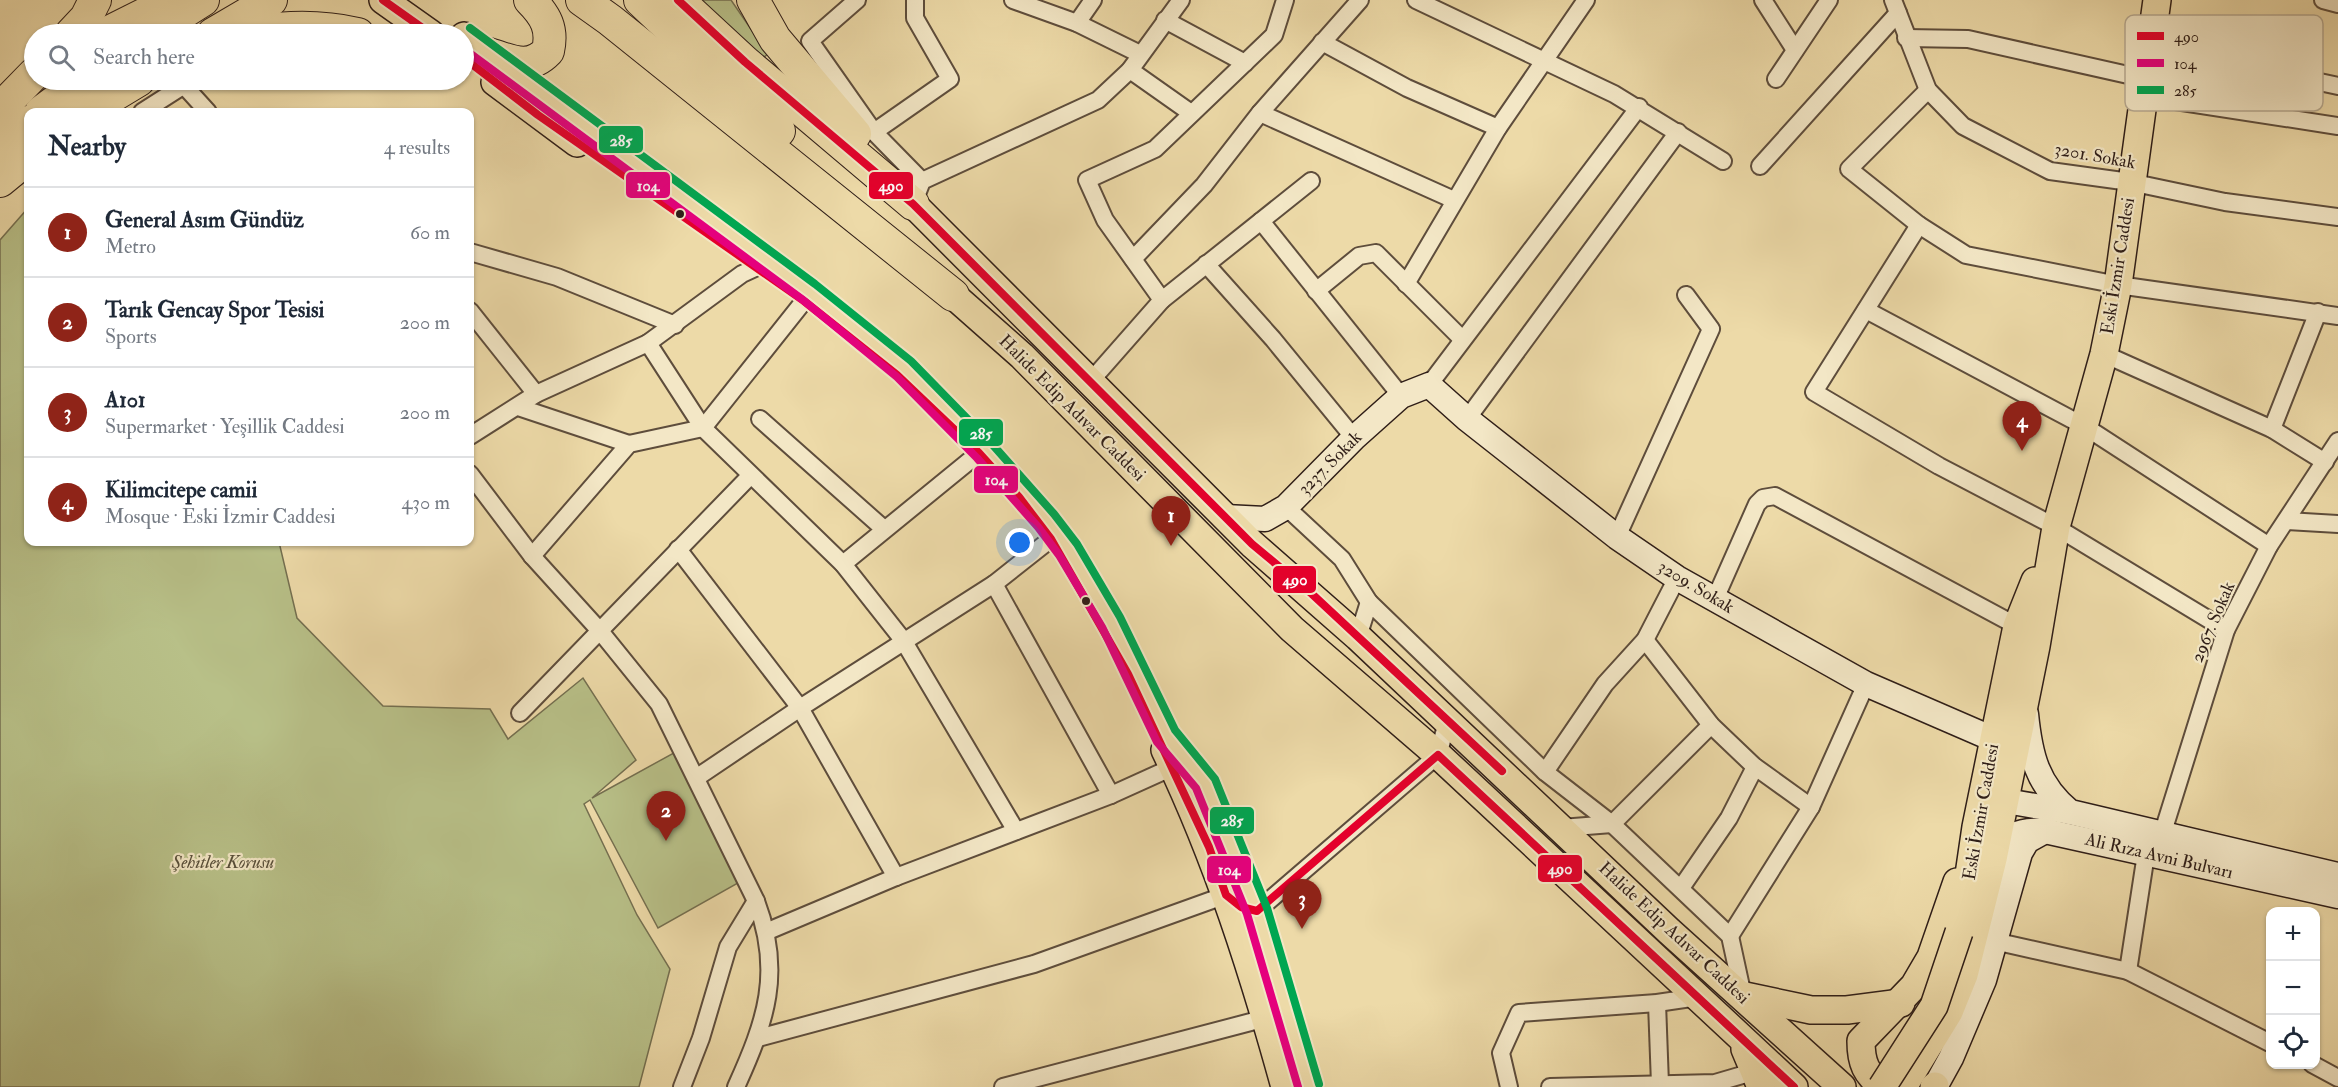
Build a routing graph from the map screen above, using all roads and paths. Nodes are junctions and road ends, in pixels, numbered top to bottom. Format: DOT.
graph roads {
  1 [pos="95,0"];
  2 [pos="173,0"];
  3 [pos="203,0"];
  4 [pos="271,0"];
  5 [pos="382,0"];
  6 [pos="415,0"];
  7 [pos="530,0"];
  8 [pos="582,0"];
  9 [pos="640,0"];
  10 [pos="678,0"];
  11 [pos="753,0"];
  12 [pos="857,0"];
  13 [pos="915,0"];
  14 [pos="1013,0"];
  15 [pos="1093,0"];
  16 [pos="1180,0"];
  17 [pos="1285,0"];
  18 [pos="1359,0"];
  19 [pos="1416,0"];
  20 [pos="1586,0"];
  21 [pos="1763,0"];
  22 [pos="1829,0"];
  23 [pos="2157,0"];
  24 [pos="2323,0"];
  25 [pos="2338,4"];
  26 [pos="1896,7"];
  27 [pos="2155,15"];
  28 [pos="1166,20"];
  29 [pos="1077,23"];
  30 [pos="80,24"];
  31 [pos="125,24"];
  32 [pos="164,24"];
  33 [pos="230,24"];
  34 [pos="417,24"];
  35 [pos="440,24"];
  36 [pos="1906,38"];
  37 [pos="1322,42"];
  38 [pos="1795,50"];
  39 [pos="474,52"];
  40 [pos="1140,54"];
  41 [pos="474,55"];
  42 [pos="474,56"];
  43 [pos="1544,59"];
  44 [pos="1245,63"];
  45 [pos="1130,70"];
  46 [pos="1776,80"];
  47 [pos="2125,82"];
  48 [pos="2323,83"];
  49 [pos="2338,86"];
  50 [pos="24,90"];
  51 [pos="33,90"];
  52 [pos="71,90"];
  53 [pos="122,90"];
  54 [pos="173,90"];
  55 [pos="192,90"];
  56 [pos="1928,90"];
  57 [pos="1639,107"];
  58 [pos="46,108"];
  59 [pos="93,108"];
  60 [pos="148,108"];
  61 [pos="205,108"];
  62 [pos="2141,111"];
  63 [pos="2262,111"];
  64 [pos="10,113"];
  65 [pos="1191,113"];
  66 [pos="1260,113"];
  67 [pos="2338,126"];
  68 [pos="1498,128"];
  69 [pos="874,132"];
  70 [pos="1678,132"];
  71 [pos="0,145"];
  72 [pos="24,161"];
  73 [pos="1723,161"];
  74 [pos="1760,166"];
  75 [pos="0,181"];
  76 [pos="1311,181"];
  77 [pos="2130,182"];
  78 [pos="917,192"];
  79 [pos="1454,200"];
  80 [pos="2338,216"];
  81 [pos="1261,221"];
  82 [pos="1919,225"];
  83 [pos="474,253"];
  84 [pos="1133,259"];
  85 [pos="1206,264"];
  86 [pos="755,267"];
  87 [pos="1406,284"];
  88 [pos="2118,285"];
  89 [pos="1316,291"];
  90 [pos="953,295"];
  91 [pos="1686,295"];
  92 [pos="1162,300"];
  93 [pos="804,301"];
  94 [pos="1866,310"];
  95 [pos="2318,312"];
  96 [pos="2338,316"];
  97 [pos="474,317"];
  98 [pos="675,325"];
  99 [pos="1462,339"];
  100 [pos="648,343"];
  101 [pos="2104,354"];
  102 [pos="1089,383"];
  103 [pos="1429,385"];
  104 [pos="536,394"];
  105 [pos="1401,396"];
  106 [pos="518,407"];
  107 [pos="760,419"];
  108 [pos="1467,419"];
  109 [pos="2084,426"];
  110 [pos="703,428"];
  111 [pos="2272,429"];
  112 [pos="474,434"];
  113 [pos="1354,438"];
  114 [pos="2338,441"];
  115 [pos="628,444"];
  116 [pos="980,453"];
  117 [pos="2325,462"];
  118 [pos="750,477"];
  119 [pos="474,479"];
  120 [pos="1286,507"];
  121 [pos="1225,517"];
  122 [pos="2287,521"];
  123 [pos="2338,524"];
  124 [pos="2056,527"];
  125 [pos="884,529"];
  126 [pos="1617,537"];
  127 [pos="1051,539"];
  128 [pos="2269,546"];
  129 [pos="678,549"];
  130 [pos="532,556"];
  131 [pos="843,564"];
  132 [pos="1677,578"];
  133 [pos="994,584"];
  134 [pos="1714,599"];
  135 [pos="1369,602"];
  136 [pos="2017,626"];
  137 [pos="2226,630"];
  138 [pos="600,631"];
  139 [pos="1359,637"];
  140 [pos="903,640"];
  141 [pos="1645,640"];
  142 [pos="1866,684"];
  143 [pos="2025,704"];
  144 [pos="800,708"];
  145 [pos="520,713"];
  146 [pos="1448,719"];
  147 [pos="1711,725"];
  148 [pos="1994,739"];
  149 [pos="1438,755"];
  150 [pos="1173,767"];
  151 [pos="1755,767"];
  152 [pos="1545,772"];
  153 [pos="696,778"];
  154 [pos="1111,795"];
  155 [pos="2006,801"];
  156 [pos="1811,807"];
  157 [pos="2070,812"];
  158 [pos="1612,824"];
  159 [pos="1976,827"];
  160 [pos="1561,828"];
  161 [pos="1016,831"];
  162 [pos="2046,831"];
  163 [pos="2162,835"];
  164 [pos="2146,854"];
  165 [pos="1993,859"];
  166 [pos="2338,875"];
  167 [pos="896,877"];
  168 [pos="1681,888"];
  169 [pos="1226,895"];
  170 [pos="2338,896"];
  171 [pos="756,901"];
  172 [pos="1257,911"];
  173 [pos="768,931"];
  174 [pos="1730,936"];
  175 [pos="1976,936"];
  176 [pos="2128,971"];
  177 [pos="1743,996"];
  178 [pos="1698,997"];
  179 [pos="1657,1003"];
  180 [pos="1901,1003"];
  181 [pos="1266,1018"];
  182 [pos="1737,1035"];
  183 [pos="758,1038"];
  184 [pos="2266,1040"];
  185 [pos="1861,1041"];
  186 [pos="2320,1069"];
  187 [pos="2338,1078"];
  188 [pos="1759,1079"];
  189 [pos="1831,1083"];
  190 [pos="1660,1084"];
  191 [pos="1714,1085"];
  192 [pos="682,1087"];
  193 [pos="736,1087"];
  194 [pos="1003,1087"];
  195 [pos="1285,1087"];
  196 [pos="1309,1087"];
  197 [pos="1509,1087"];
  198 [pos="1550,1087"];
  199 [pos="1794,1087"];
  200 [pos="1882,1087"];
  201 [pos="1903,1087"];
  202 [pos="1935,1087"];
  1 -- 30 [label="highway"];
  2 -- 31 [label="highway"];
  3 -- 32 [label="highway"];
  4 -- 33 [label="highway"];
  5 -- 34 [label="main road"];
  6 -- 35 [label="main road"];
  7 -- 39 [label="highway"];
  8 -- 90 [label="highway"];
  9 -- 90 [label="highway"];
  10 -- 78 [label="highway"];
  11 -- 78 [label="highway"];
  12 -- 69 [label="street"];
  13 -- 69 [label="street"];
  14 -- 29 [label="street"];
  15 -- 29 [label="street"];
  16 -- 28 [label="street"];
  17 -- 44 [label="street"];
  18 -- 37 [label="street"];
  19 -- 43 [label="street"];
  20 -- 43 [label="street"];
  21 -- 38 [label="street"];
  22 -- 38 [label="street"];
  23 -- 27 [label="main road, Eski İzmir Caddesi"];
  24 -- 25 [label="street"];
  26 -- 36 [label="street, 3201. Sokak"];
  26 -- 74 [label="street"];
  28 -- 40 [label="street"];
  28 -- 44 [label="street"];
  29 -- 40 [label="street"];
  36 -- 47 [label="street"];
  36 -- 56 [label="street, 3201. Sokak"];
  37 -- 66 [label="street"];
  37 -- 68 [label="street"];
  38 -- 46 [label="street"];
  40 -- 45 [label="street"];
  41 -- 172 [label="main road"];
  42 -- 86 [label="main road"];
  43 -- 57 [label="street"];
  43 -- 68 [label="street"];
  44 -- 65 [label="street"];
  45 -- 65 [label="street"];
  45 -- 78 [label="street"];
  48 -- 49 [label="street"];
  50 -- 64 [label="highway"];
  51 -- 64 [label="highway"];
  52 -- 58 [label="highway"];
  53 -- 59 [label="highway"];
  54 -- 60 [label="street"];
  55 -- 61 [label="street"];
  56 -- 77 [label="street, 3201. Sokak"];
  56 -- 82 [label="street"];
  57 -- 70 [label="street"];
  57 -- 99 [label="street"];
  62 -- 77 [label="main road, Eski İzmir Caddesi"];
  63 -- 67 [label="street"];
  64 -- 71 [label="highway"];
  65 -- 84 [label="street"];
  66 -- 79 [label="street"];
  66 -- 84 [label="street"];
  68 -- 79 [label="street"];
  69 -- 78 [label="street"];
  70 -- 73 [label="street"];
  70 -- 108 [label="street"];
  72 -- 75 [label="highway"];
  76 -- 81 [label="street"];
  77 -- 80 [label="street, 3201. Sokak"];
  77 -- 88 [label="main road, Eski İzmir Caddesi"];
  78 -- 102 [label="main road, Halide Edip Adıvar Caddesi"];
  79 -- 87 [label="street"];
  81 -- 85 [label="street"];
  81 -- 89 [label="street"];
  82 -- 88 [label="street"];
  82 -- 94 [label="street"];
  83 -- 98 [label="street"];
  84 -- 92 [label="street"];
  85 -- 92 [label="street"];
  85 -- 113 [label="street"];
  86 -- 93 [label="main road"];
  86 -- 98 [label="street"];
  87 -- 89 [label="street"];
  87 -- 99 [label="street"];
  88 -- 95 [label="street"];
  88 -- 101 [label="main road, Eski İzmir Caddesi"];
  89 -- 105 [label="street"];
  90 -- 149 [label="main road, Halide Edip Adıvar Caddesi"];
  91 -- 126 [label="street"];
  92 -- 102 [label="street"];
  93 -- 110 [label="street"];
  93 -- 116 [label="main road"];
  94 -- 109 [label="street"];
  94 -- 124 [label="street"];
  95 -- 96 [label="street"];
  95 -- 111 [label="street"];
  97 -- 104 [label="street"];
  98 -- 100 [label="street"];
  99 -- 103 [label="street"];
  100 -- 104 [label="street"];
  100 -- 110 [label="street"];
  101 -- 109 [label="main road, Eski İzmir Caddesi"];
  101 -- 111 [label="street"];
  102 -- 121 [label="main road, Halide Edip Adıvar Caddesi"];
  103 -- 105 [label="main road, 3237. Sokak"];
  103 -- 108 [label="main road, 3209. Sokak"];
  104 -- 106 [label="street"];
  105 -- 113 [label="main road, 3237. Sokak"];
  106 -- 112 [label="street"];
  106 -- 115 [label="street"];
  107 -- 125 [label="street"];
  108 -- 126 [label="main road, 3209. Sokak"];
  109 -- 124 [label="main road, Eski İzmir Caddesi"];
  109 -- 128 [label="street"];
  110 -- 115 [label="street"];
  110 -- 118 [label="street"];
  111 -- 117 [label="street"];
  113 -- 120 [label="main road, 3237. Sokak"];
  114 -- 117 [label="street, 2967. Sokak"];
  115 -- 130 [label="street"];
  116 -- 125 [label="street"];
  116 -- 127 [label="main road"];
  117 -- 122 [label="street, 2967. Sokak"];
  118 -- 129 [label="street"];
  118 -- 131 [label="street"];
  119 -- 130 [label="street"];
  120 -- 121 [label="main road, 3237. Sokak"];
  120 -- 135 [label="street"];
  121 -- 139 [label="main road, Halide Edip Adıvar Caddesi"];
  122 -- 123 [label="street"];
  122 -- 128 [label="street, 2967. Sokak"];
  124 -- 136 [label="main road, Eski İzmir Caddesi"];
  124 -- 137 [label="street"];
  124 -- 143 [label="main road, Eski İzmir Caddesi"];
  125 -- 131 [label="street"];
  126 -- 132 [label="main road, 3209. Sokak"];
  127 -- 133 [label="street"];
  127 -- 150 [label="main road"];
  128 -- 137 [label="street, 2967. Sokak"];
  129 -- 138 [label="street"];
  129 -- 144 [label="street"];
  130 -- 138 [label="street"];
  131 -- 140 [label="street"];
  132 -- 134 [label="main road, 3209. Sokak"];
  132 -- 141 [label="street"];
  133 -- 140 [label="street"];
  133 -- 154 [label="street"];
  134 -- 136 [label="street"];
  134 -- 142 [label="main road, 3209. Sokak"];
  135 -- 139 [label="street"];
  135 -- 152 [label="street"];
  136 -- 148 [label="main road, Eski İzmir Caddesi"];
  137 -- 163 [label="street, 2967. Sokak"];
  138 -- 145 [label="street"];
  138 -- 153 [label="street"];
  139 -- 146 [label="main road, Halide Edip Adıvar Caddesi"];
  140 -- 144 [label="street"];
  140 -- 161 [label="street"];
  141 -- 147 [label="street"];
  141 -- 152 [label="street"];
  142 -- 148 [label="main road, 3209. Sokak"];
  142 -- 156 [label="street"];
  143 -- 155 [label="main road, Eski İzmir Caddesi"];
  143 -- 157 [label="main road, Ali Rıza Avni Bulvarı"];
  144 -- 153 [label="street"];
  144 -- 167 [label="street"];
  146 -- 149 [label="street"];
  146 -- 160 [label="main road, Halide Edip Adıvar Caddesi"];
  147 -- 151 [label="street"];
  147 -- 158 [label="street"];
  148 -- 159 [label="main road, Eski İzmir Caddesi"];
  149 -- 172 [label="street"];
  149 -- 178 [label="main road, Halide Edip Adıvar Caddesi"];
  150 -- 154 [label="street"];
  150 -- 169 [label="main road"];
  151 -- 156 [label="street"];
  151 -- 168 [label="street"];
  152 -- 158 [label="street"];
  153 -- 171 [label="street"];
  154 -- 161 [label="street"];
  155 -- 157 [label="main road, Ali Rıza Avni Bulvarı"];
  155 -- 159 [label="main road"];
  155 -- 165 [label="main road, Eski İzmir Caddesi"];
  156 -- 174 [label="street"];
  157 -- 163 [label="main road, Ali Rıza Avni Bulvarı"];
  158 -- 160 [label="street"];
  158 -- 168 [label="street"];
  159 -- 175 [label="main road, Eski İzmir Caddesi"];
  159 -- 180 [label="main road"];
  160 -- 177 [label="main road, Halide Edip Adıvar Caddesi"];
  161 -- 167 [label="street"];
  162 -- 164 [label="main road, Ali Rıza Avni Bulvarı"];
  162 -- 165 [label="main road, Ali Rıza Avni Bulvarı"];
  162 -- 175 [label="main road"];
  163 -- 166 [label="main road, Ali Rıza Avni Bulvarı"];
  164 -- 170 [label="main road, Ali Rıza Avni Bulvarı"];
  164 -- 176 [label="street"];
  165 -- 175 [label="main road, Eski İzmir Caddesi"];
  167 -- 173 [label="street"];
  168 -- 174 [label="street"];
  169 -- 172 [label="main road"];
  169 -- 181 [label="main road"];
  169 -- 183 [label="street"];
  171 -- 173 [label="street"];
  171 -- 192 [label="street"];
  172 -- 196 [label="main road"];
  173 -- 183 [label="street"];
  174 -- 177 [label="street"];
  175 -- 176 [label="street"];
  175 -- 200 [label="main road, Eski İzmir Caddesi, bridge"];
  175 -- 201 [label="main road, Eski İzmir Caddesi"];
  175 -- 202 [label="main road"];
  176 -- 184 [label="street"];
  177 -- 180 [label="main road"];
  177 -- 189 [label="main road, Halide Edip Adıvar Caddesi"];
  178 -- 179 [label="street"];
  178 -- 182 [label="main road, Halide Edip Adıvar Caddesi"];
  179 -- 190 [label="street"];
  179 -- 197 [label="street"];
  180 -- 185 [label="main road"];
  181 -- 194 [label="street"];
  181 -- 195 [label="main road"];
  182 -- 188 [label="main road"];
  182 -- 199 [label="main road, Halide Edip Adıvar Caddesi"];
  183 -- 193 [label="street"];
  185 -- 189 [label="main road"];
  185 -- 200 [label="main road"];
  186 -- 187 [label="street"];
  188 -- 191 [label="street"];
  190 -- 191 [label="street"];
  190 -- 198 [label="street"];
}
